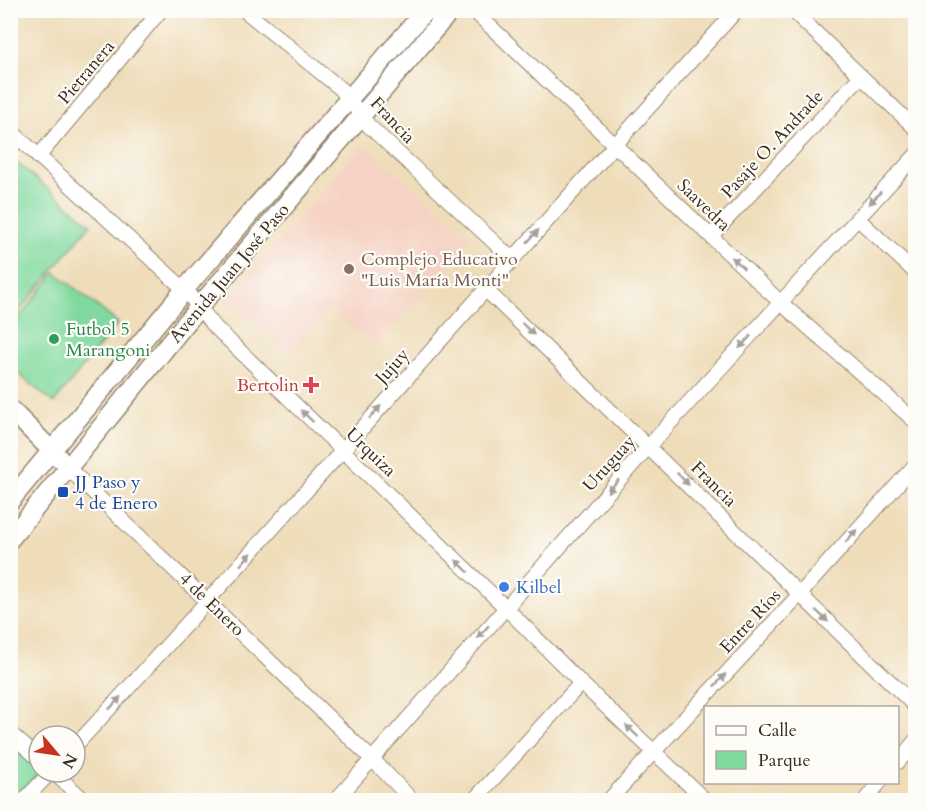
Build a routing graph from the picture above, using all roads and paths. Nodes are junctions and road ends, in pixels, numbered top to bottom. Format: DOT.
graph roads {
  1 [pos="161,10"];
  2 [pos="244,10"];
  3 [pos="426,10"];
  4 [pos="452,10"];
  5 [pos="473,10"];
  6 [pos="737,10"];
  7 [pos="792,10"];
  8 [pos="860,77"];
  9 [pos="349,98"];
  10 [pos="362,116"];
  11 [pos="915,129"];
  12 [pos="10,130"];
  13 [pos="614,144"];
  14 [pos="915,155"];
  15 [pos="38,156"];
  16 [pos="857,218"];
  17 [pos="711,236"];
  18 [pos="512,259"];
  19 [pos="915,273"];
  20 [pos="486,289"];
  21 [pos="185,290"];
  22 [pos="781,303"];
  23 [pos="199,307"];
  24 [pos="10,409"];
  25 [pos="915,422"];
  26 [pos="649,446"];
  27 [pos="342,449"];
  28 [pos="52,451"];
  29 [pos="915,464"];
  30 [pos="68,468"];
  31 [pos="10,501"];
  32 [pos="10,539"];
  33 [pos="800,594"];
  34 [pos="209,601"];
  35 [pos="505,607"];
  36 [pos="581,683"];
  37 [pos="915,707"];
  38 [pos="10,733"];
  39 [pos="87,733"];
  40 [pos="915,740"];
  41 [pos="27,748"];
  42 [pos="654,751"];
  43 [pos="374,760"];
  44 [pos="899,760"];
  45 [pos="40,784"];
  46 [pos="65,784"];
  47 [pos="879,784"];
  48 [pos="24,801"];
  49 [pos="84,801"];
  50 [pos="336,801"];
  51 [pos="412,801"];
  52 [pos="474,801"];
  53 [pos="609,801"];
  54 [pos="705,801"];
  55 [pos="865,801"];
  1 -- 15 [label="street, Pietranera"];
  2 -- 9 [label="street, Francia"];
  3 -- 9 [label="main road, Avenida Juan José Paso"];
  4 -- 10 [label="main road, Avenida Juan José Paso"];
  5 -- 13 [label="street, Saavedra"];
  6 -- 13 [label="street, Jujuy"];
  7 -- 8 [label="street"];
  8 -- 11 [label="street"];
  8 -- 17 [label="street, Pasaje O. Andrade"];
  9 -- 10 [label="street, Francia"];
  9 -- 21 [label="main road, Avenida Juan José Paso"];
  10 -- 18 [label="street, Francia"];
  10 -- 23 [label="main road, Avenida Juan José Paso"];
  12 -- 15 [label="street, Urquiza"];
  13 -- 17 [label="street, Saavedra"];
  18 -- 13 [label="street, Jujuy, one-way"];
  14 -- 16 [label="street, Uruguay, one-way"];
  15 -- 21 [label="street, Urquiza"];
  16 -- 19 [label="street"];
  16 -- 22 [label="street, Uruguay"];
  22 -- 17 [label="street, Saavedra, one-way"];
  18 -- 20 [label="street, Jujuy"];
  20 -- 26 [label="street, Francia, one-way"];
  27 -- 20 [label="street, Jujuy, one-way"];
  21 -- 23 [label="street, Urquiza"];
  21 -- 28 [label="main road, Avenida Juan José Paso"];
  22 -- 25 [label="street, Saavedra"];
  22 -- 26 [label="street, Uruguay, one-way"];
  27 -- 23 [label="street, Urquiza, one-way"];
  23 -- 30 [label="main road, Avenida Juan José Paso"];
  24 -- 28 [label="main road, 4 de Enero"];
  26 -- 33 [label="street, Francia, one-way"];
  26 -- 35 [label="street, Uruguay, one-way"];
  34 -- 27 [label="street, Jujuy, one-way"];
  35 -- 27 [label="street, Urquiza, one-way"];
  28 -- 30 [label="main road, 4 de Enero"];
  28 -- 31 [label="main road, Avenida Juan José Paso"];
  33 -- 29 [label="street, Entre Ríos, one-way"];
  30 -- 32 [label="main road, Avenida Juan José Paso"];
  30 -- 34 [label="street, 4 de Enero"];
  33 -- 37 [label="street, Francia, one-way"];
  42 -- 33 [label="street, Entre Ríos, one-way"];
  39 -- 34 [label="street, Jujuy, one-way"];
  34 -- 43 [label="street, 4 de Enero"];
  35 -- 36 [label="street, Urquiza"];
  35 -- 43 [label="street, Uruguay, one-way"];
  42 -- 36 [label="street, Urquiza, one-way"];
  36 -- 52 [label="street"];
  38 -- 41 [label="street"];
  40 -- 44 [label="street"];
  42 -- 53 [label="street, Entre Ríos"];
  42 -- 54 [label="street, Urquiza"];
  43 -- 50 [label="street, Uruguay"];
  43 -- 51 [label="street, 4 de Enero"];
  45 -- 48 [label="street"];
  46 -- 49 [label="street"];
  47 -- 55 [label="street"];
}
